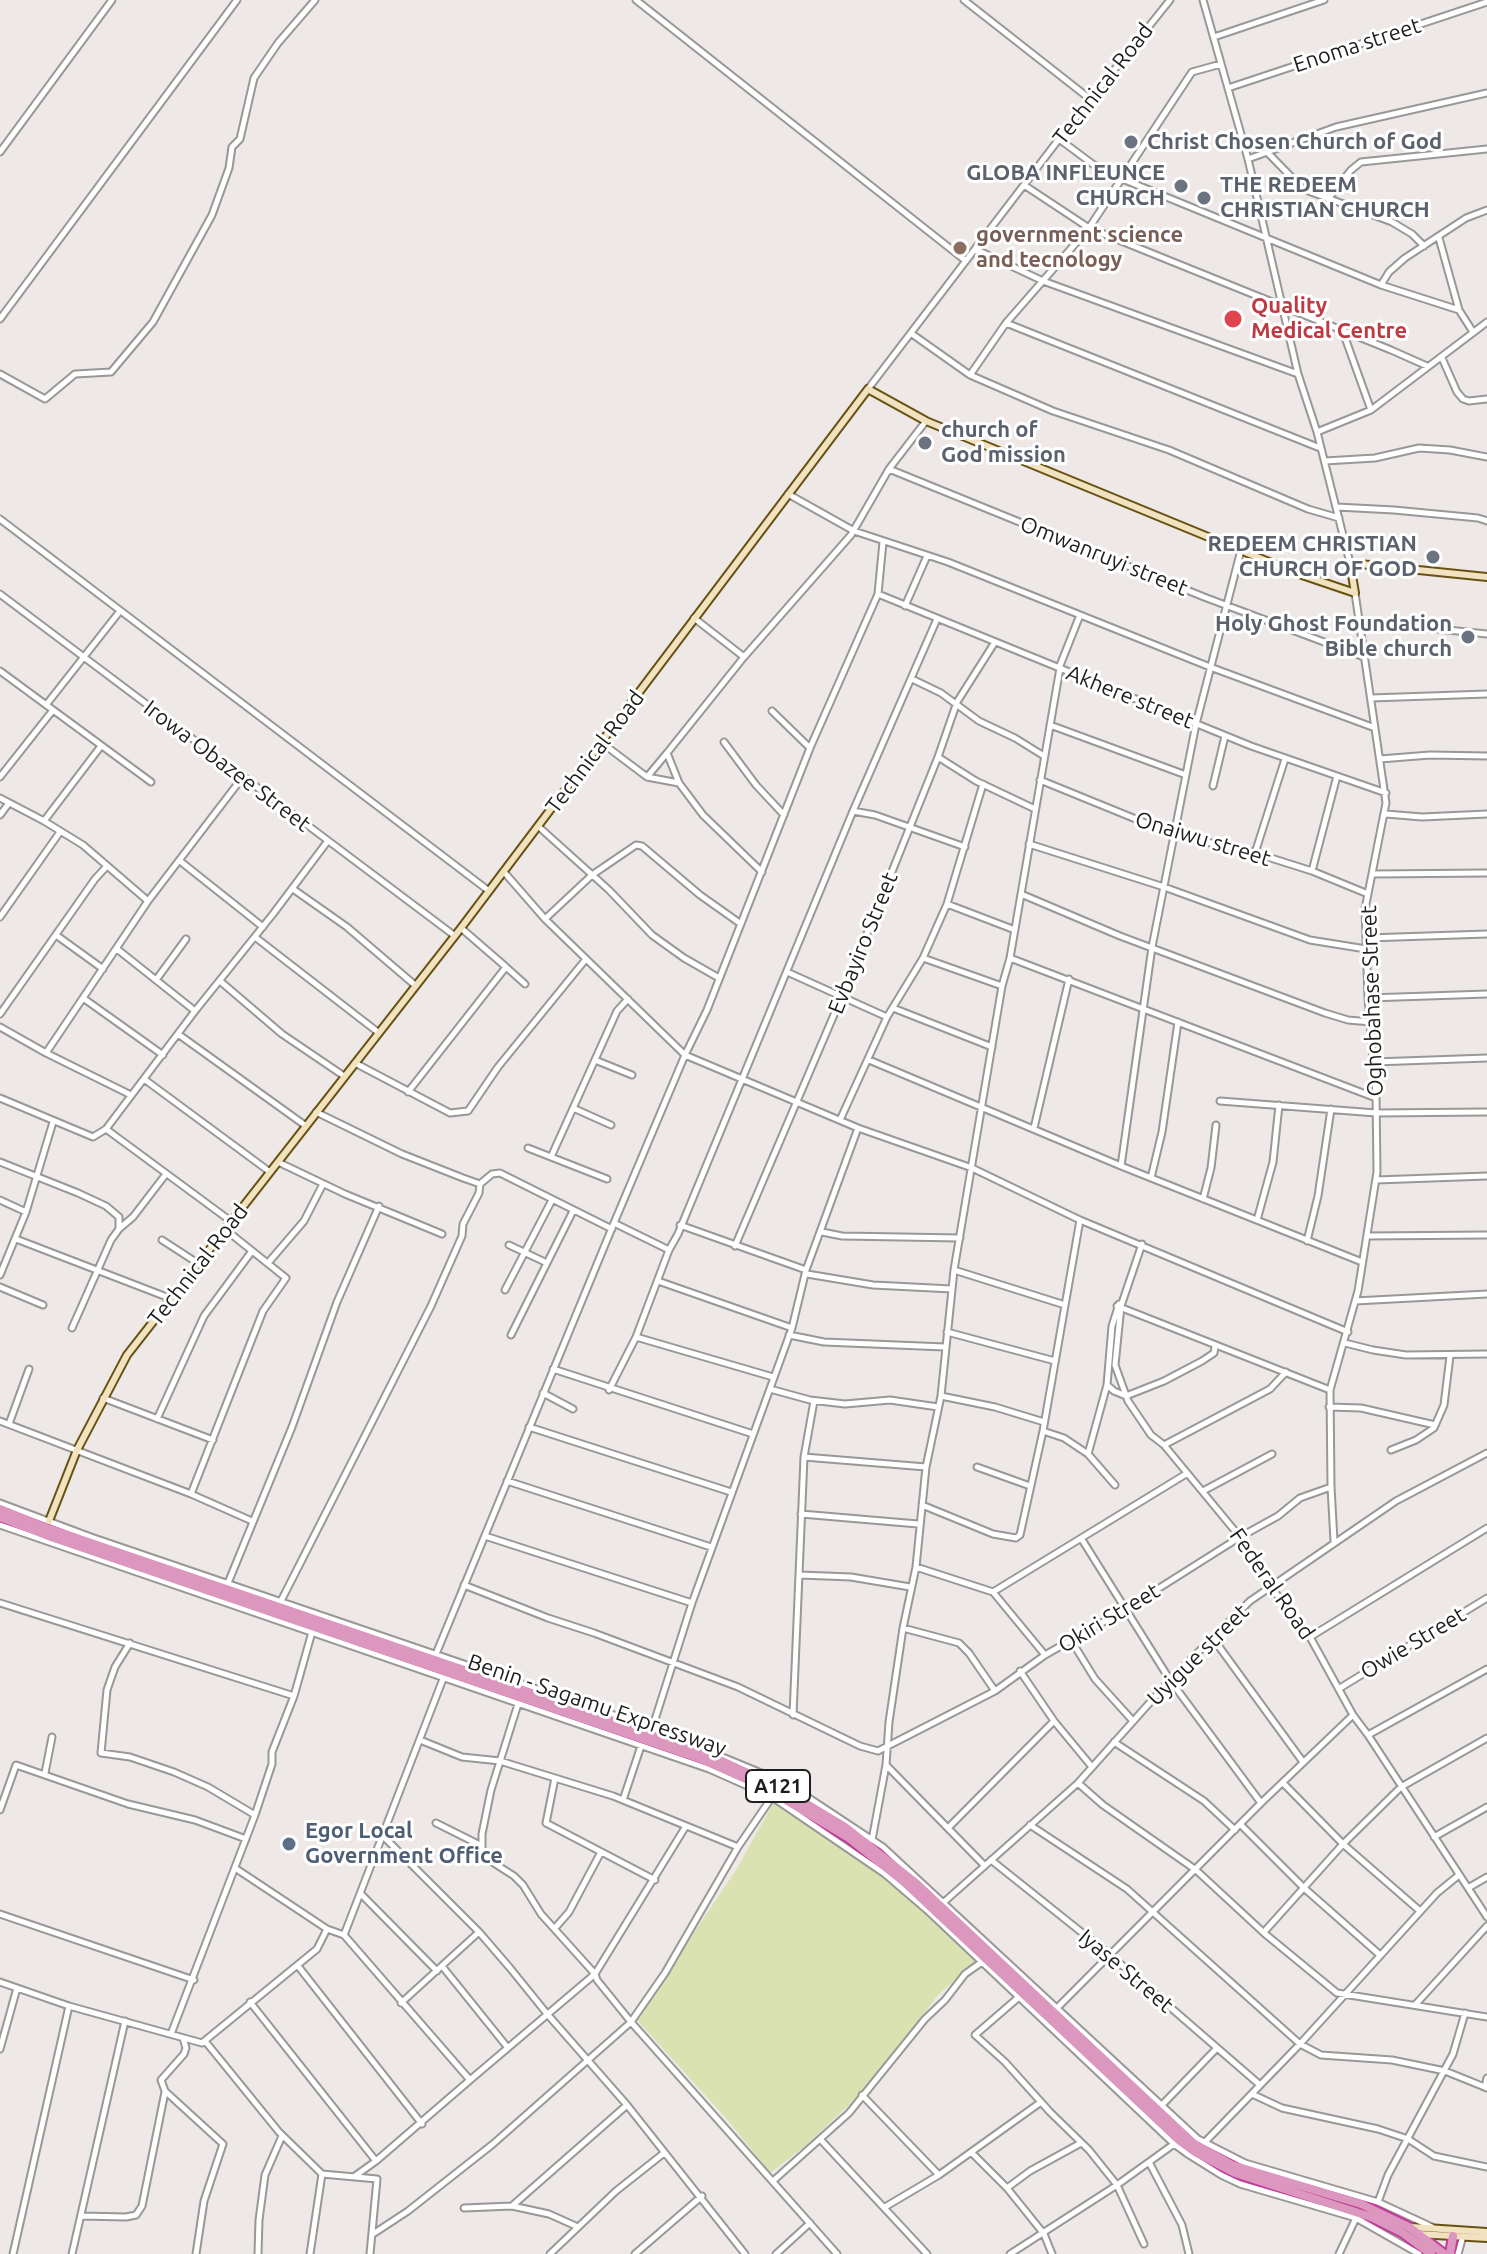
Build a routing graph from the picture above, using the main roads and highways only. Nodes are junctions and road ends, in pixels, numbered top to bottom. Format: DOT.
graph roads {
  1 [pos="0,1506"];
  2 [pos="0,1517"];
  3 [pos="702,1756"];
  4 [pos="1406,2230"];
  5 [pos="1458,2236"];
  6 [pos="1431,2254"];
  7 [pos="1447,2254"];
  1 -- 3 [label="highway, A121"];
  2 -- 3 [label="highway, Benin - Sagamu Expressway / A121"];
  3 -- 4 [label="highway, Benin - Sagamu Expressway / A121"];
  3 -- 4 [label="highway, A121"];
  4 -- 6 [label="highway, Benin - Sagamu Expressway / A121"];
  4 -- 7 [label="highway, A121"];
  5 -- 7 [label="highway"];
}
